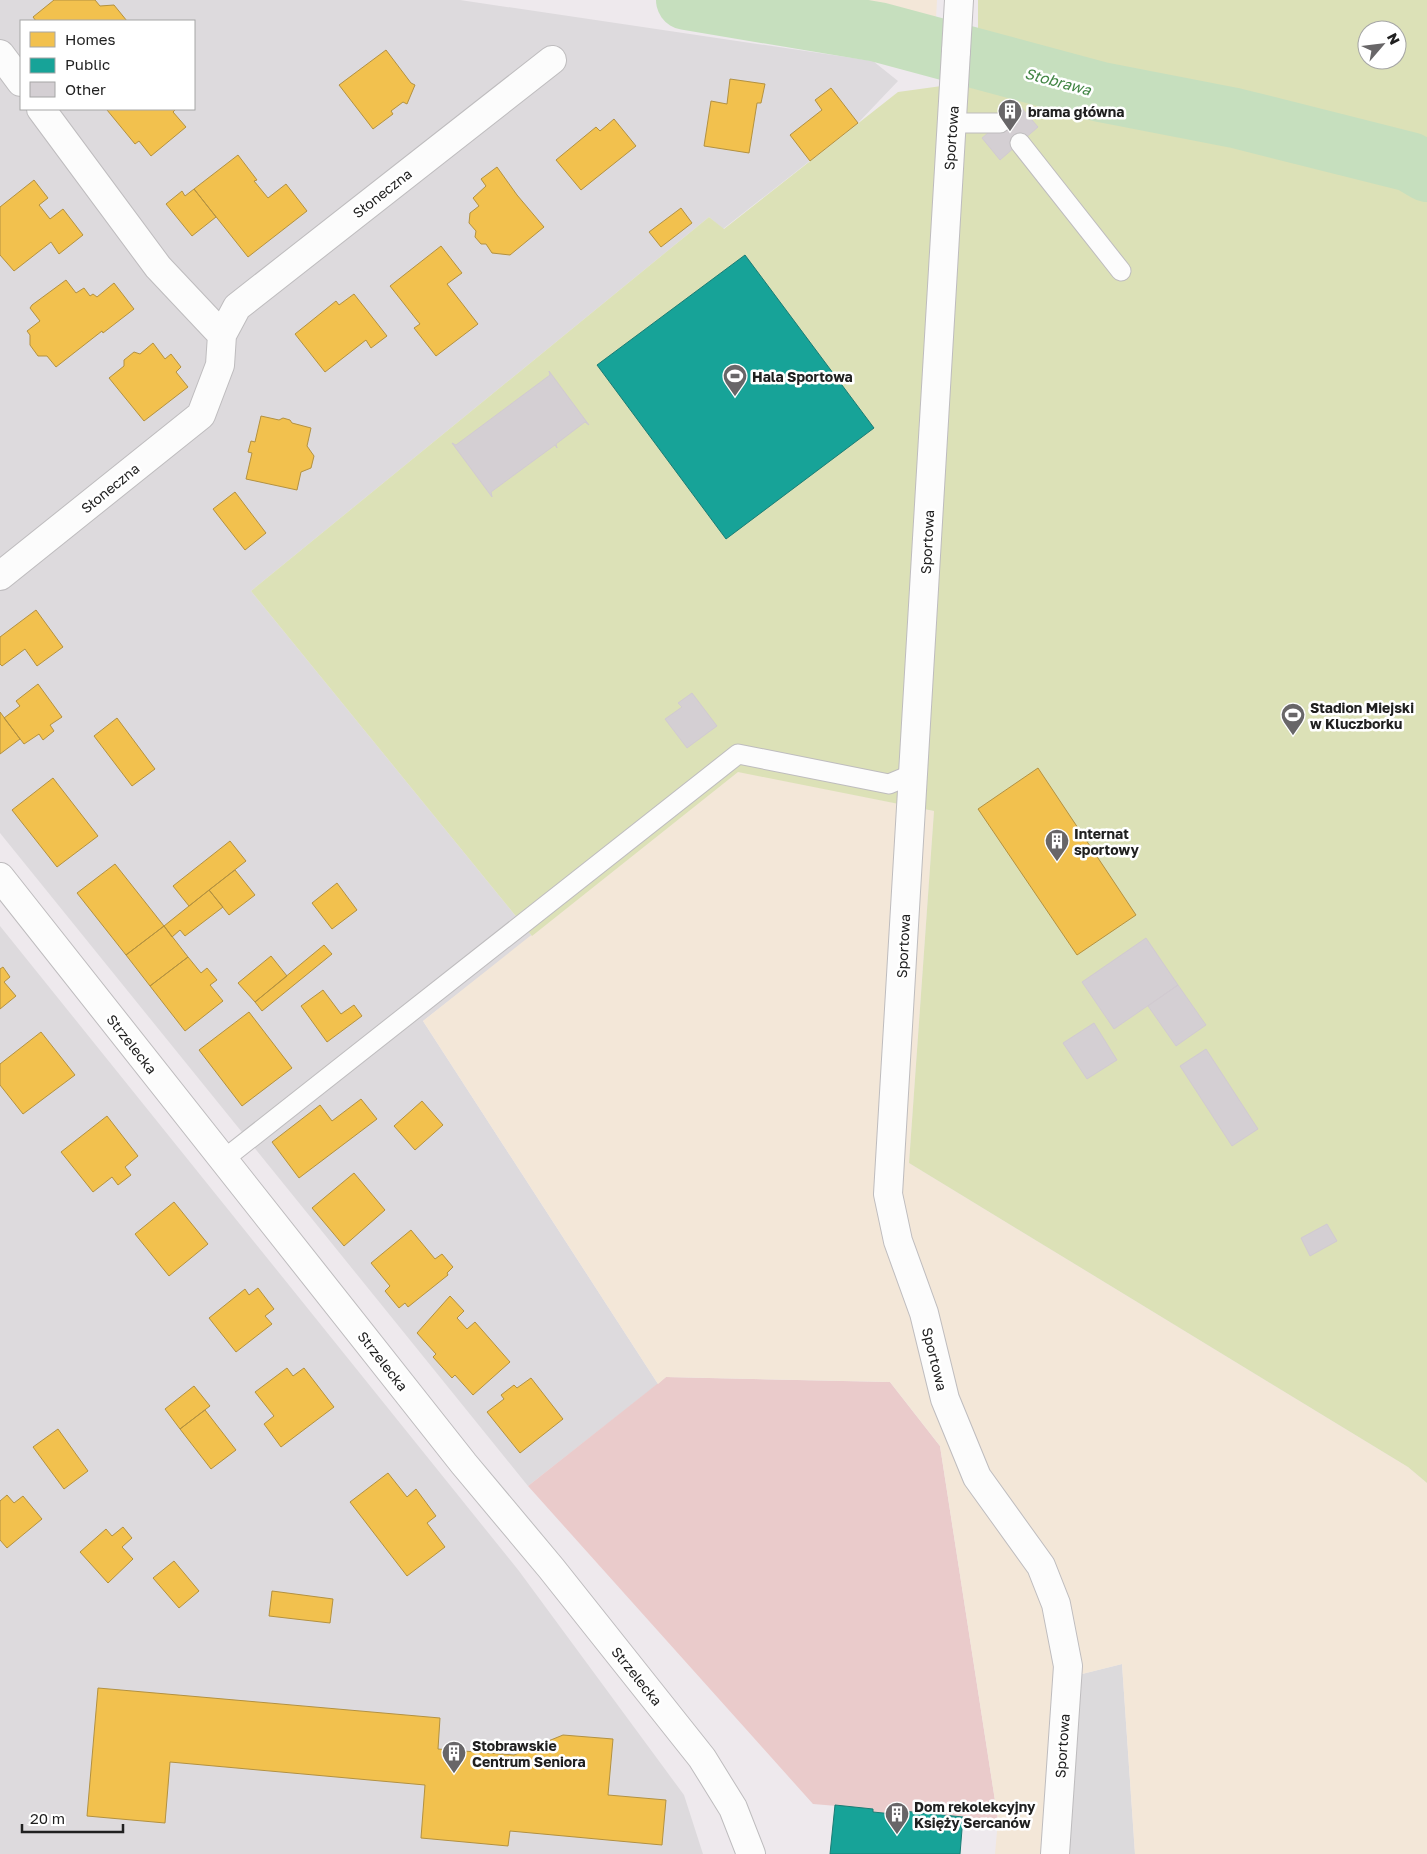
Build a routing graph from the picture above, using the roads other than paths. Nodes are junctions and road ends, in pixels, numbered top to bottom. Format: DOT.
graph roads {
  1 [pos="958,0"];
  2 [pos="0,54"];
  3 [pos="552,60"];
  4 [pos="20,81"];
  5 [pos="42,110"];
  6 [pos="953,113"];
  7 [pos="1000,123"];
  8 [pos="1020,142"];
  9 [pos="1121,271"];
  10 [pos="222,335"];
  11 [pos="0,576"];
  12 [pos="913,774"];
  13 [pos="0,876"];
  14 [pos="223,1160"];
  15 [pos="751,1854"];
  16 [pos="1055,1854"];
  1 -- 6 [label="street, Sportowa"];
  2 -- 4 [label="street"];
  3 -- 10 [label="street, Słoneczna"];
  5 -- 10 [label="street"];
  6 -- 7 [label="lane"];
  6 -- 12 [label="street, Sportowa"];
  8 -- 9 [label="lane"];
  10 -- 11 [label="street, Słoneczna"];
  12 -- 14 [label="lane"];
  12 -- 16 [label="street, Sportowa"];
  13 -- 14 [label="street, Strzelecka"];
  14 -- 15 [label="street, Strzelecka"];
}
